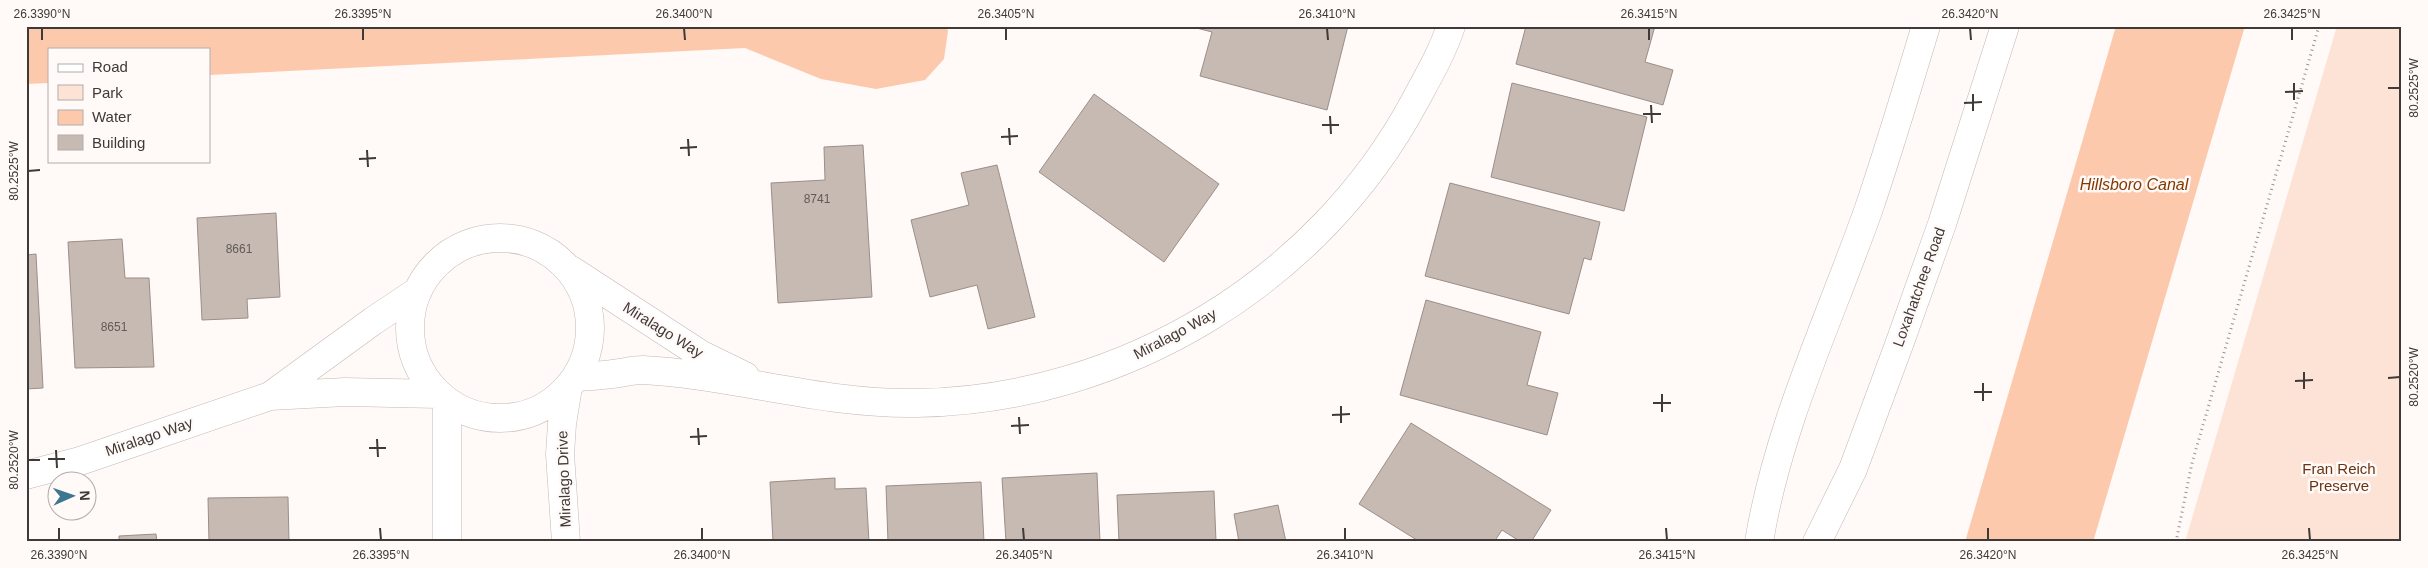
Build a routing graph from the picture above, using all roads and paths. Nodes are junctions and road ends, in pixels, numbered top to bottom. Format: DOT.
graph roads {
  1 [pos="1451,26"];
  2 [pos="1926,26"];
  3 [pos="2005,26"];
  4 [pos="2319,26"];
  5 [pos="566,266"];
  6 [pos="418,291"];
  7 [pos="572,382"];
  8 [pos="764,385"];
  9 [pos="270,396"];
  10 [pos="443,398"];
  11 [pos="26,475"];
  12 [pos="447,542"];
  13 [pos="566,542"];
  14 [pos="1759,542"];
  15 [pos="1817,542"];
  16 [pos="2176,542"];
  1 -- 8 [label="street, Miralago Way"];
  2 -- 14 [label="street"];
  3 -- 15 [label="street, Loxahatchee Road"];
  4 -- 16 [label="path"];
  5 -- 6 [label="street"];
  5 -- 7 [label="street, Miralago Drive"];
  5 -- 8 [label="street, Miralago Way"];
  6 -- 9 [label="street, Miralago Way"];
  6 -- 10 [label="street"];
  7 -- 8 [label="street, Miralago Way"];
  7 -- 10 [label="street"];
  7 -- 13 [label="street, Miralago Drive"];
  9 -- 10 [label="street, Miralago Way"];
  9 -- 11 [label="street, Miralago Way"];
  10 -- 12 [label="street"];
}
